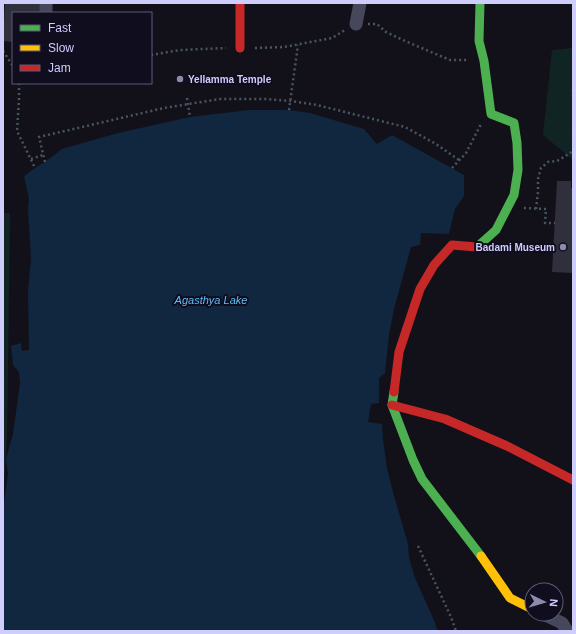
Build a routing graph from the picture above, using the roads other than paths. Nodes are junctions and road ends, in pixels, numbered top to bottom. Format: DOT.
graph roads {
  1 [pos="240,3"];
  2 [pos="360,3"];
  3 [pos="480,3"];
  4 [pos="356,24"];
  5 [pos="240,48"];
  6 [pos="392,404"];
  7 [pos="573,480"];
  8 [pos="524,605"];
  9 [pos="560,622"];
  10 [pos="567,631"];
  1 -- 5 [label="street"];
  2 -- 4 [label="street"];
  3 -- 6 [label="street"];
  6 -- 7 [label="street"];
  6 -- 8 [label="street"];
  9 -- 10 [label="street"];
}
